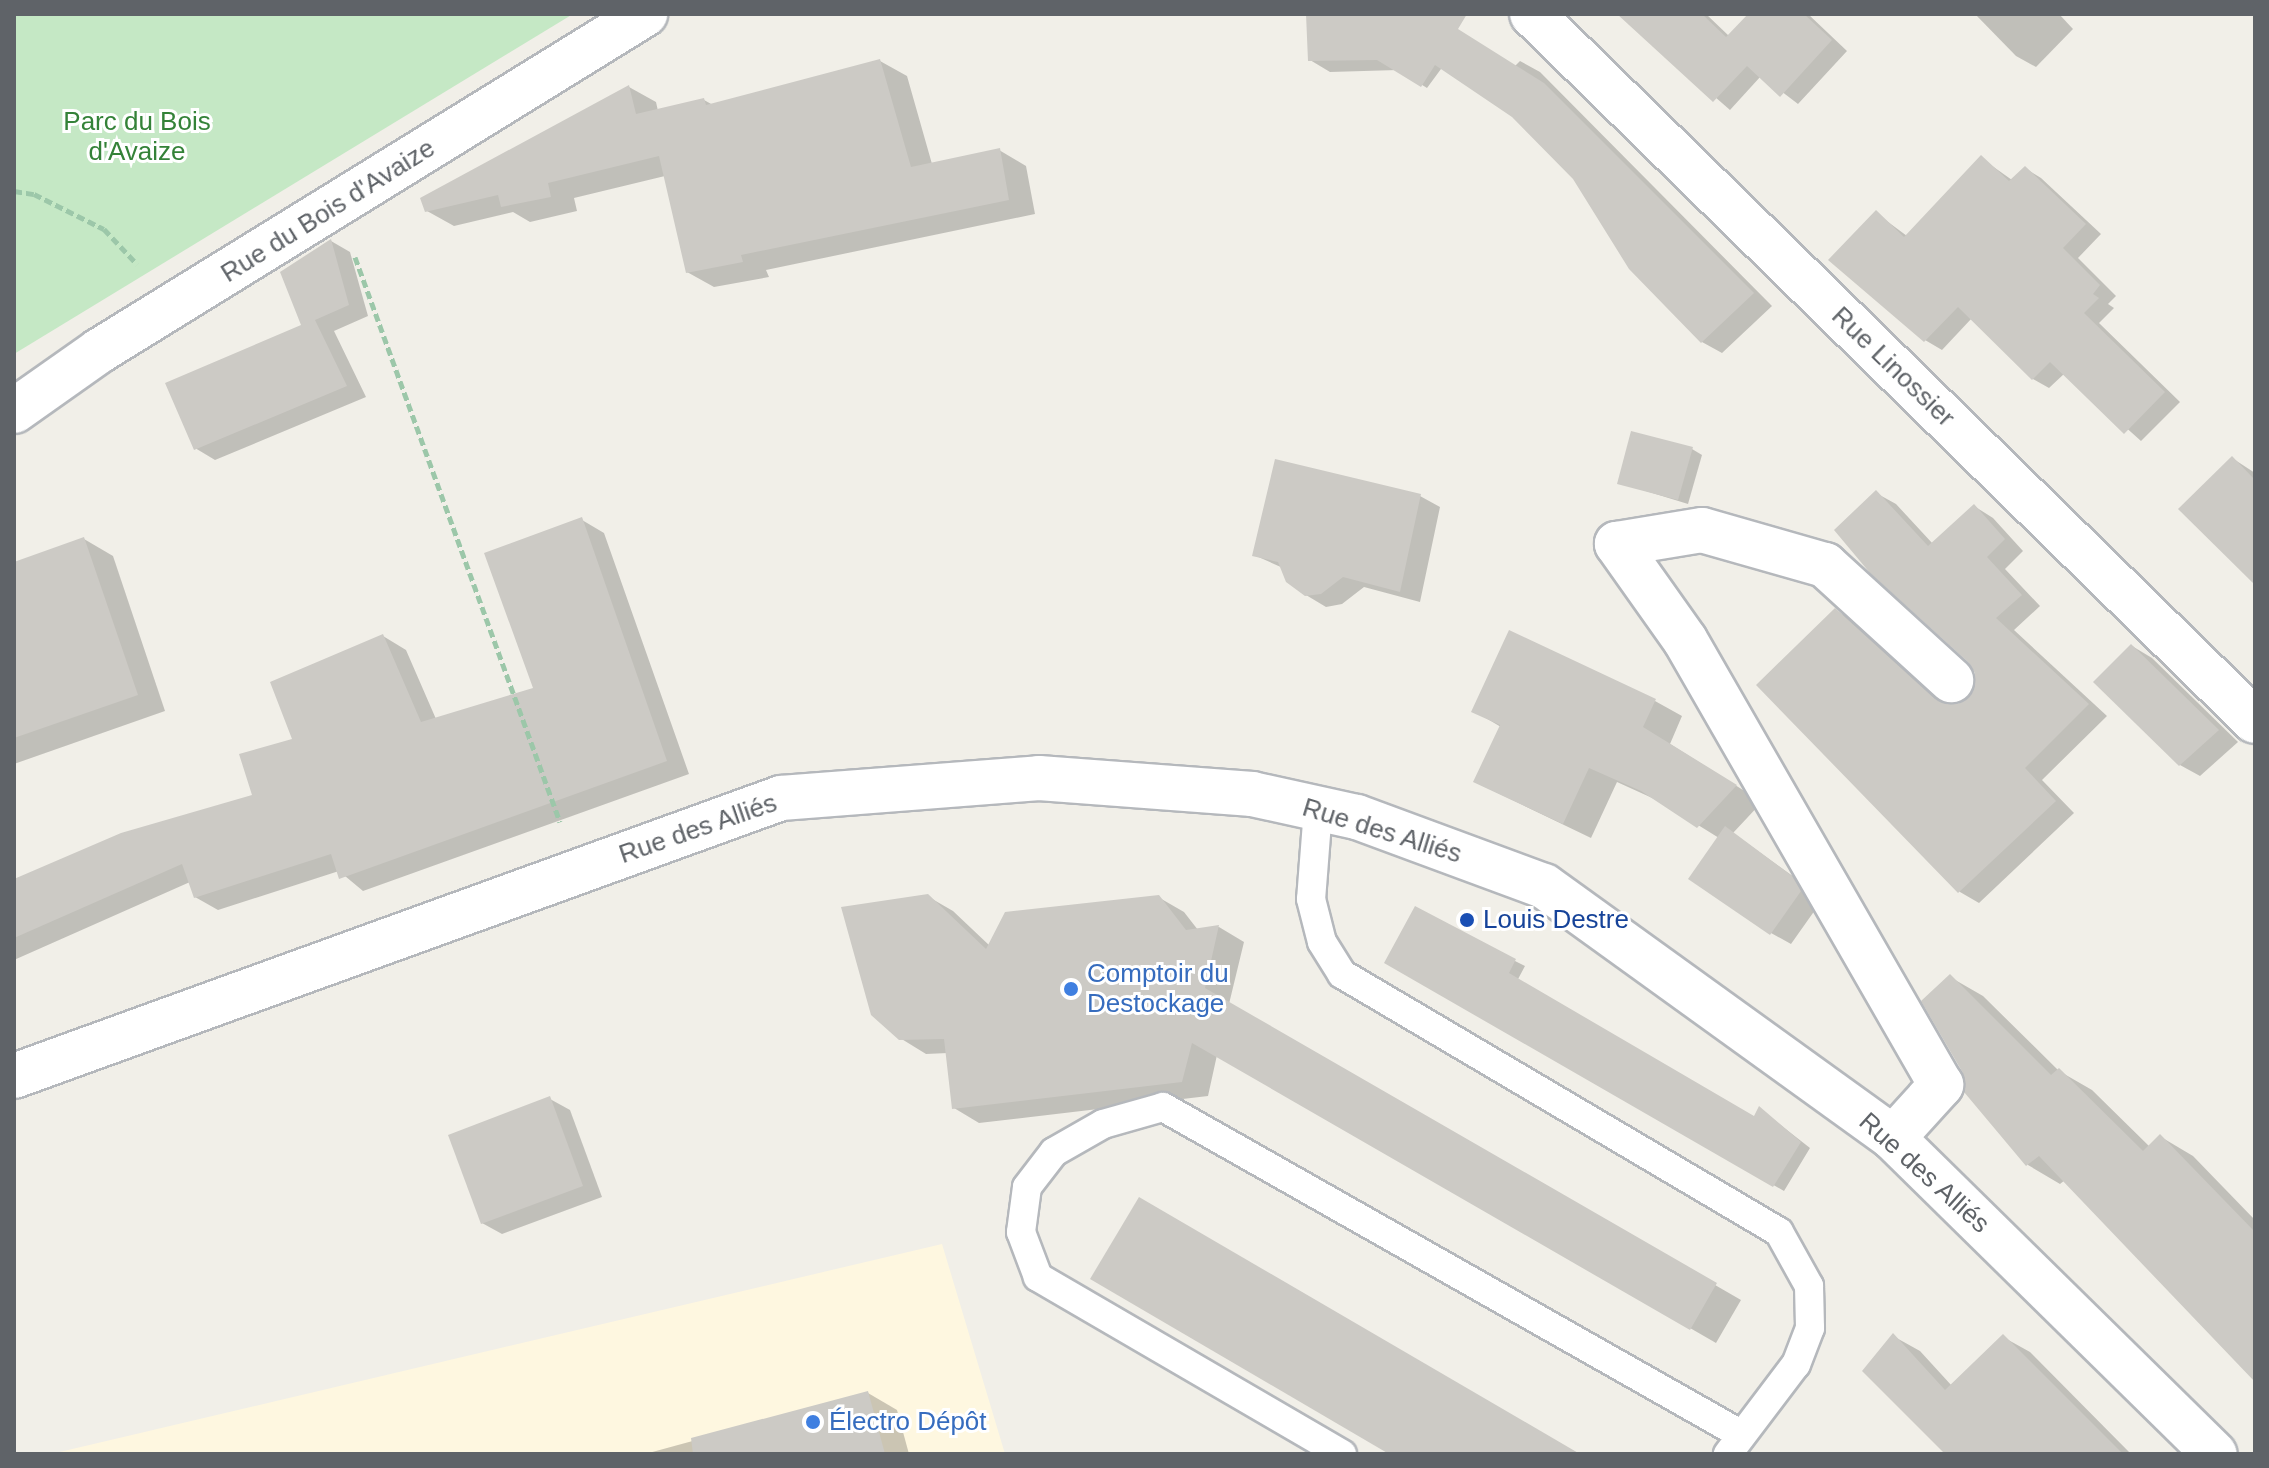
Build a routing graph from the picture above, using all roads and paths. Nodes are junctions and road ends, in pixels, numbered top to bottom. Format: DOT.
graph roads {
  1 [pos="645,14"];
  2 [pos="1532,14"];
  3 [pos="14,191"];
  4 [pos="336,207"];
  5 [pos="176,305"];
  6 [pos="14,411"];
  7 [pos="1951,680"];
  8 [pos="2255,721"];
  9 [pos="1318,809"];
  10 [pos="577,872"];
  11 [pos="14,1076"];
  12 [pos="1893,1138"];
  13 [pos="1735,1445"];
  14 [pos="1342,1454"];
  15 [pos="2215,1454"];
  1 -- 4 [label="street, Rue du Bois d'Avaize"];
  2 -- 8 [label="street, Rue Linossier"];
  3 -- 5 [label="path"];
  4 -- 5 [label="street, Rue du Bois d'Avaize"];
  4 -- 10 [label="path"];
  5 -- 6 [label="street, Rue du Bois d'Avaize"];
  7 -- 12 [label="street"];
  9 -- 10 [label="street, Rue des Alliés"];
  9 -- 12 [label="street, Rue des Alliés"];
  9 -- 13 [label="lane"];
  10 -- 11 [label="street, Rue des Alliés"];
  12 -- 15 [label="street, Rue des Alliés"];
  13 -- 14 [label="lane"];
}
